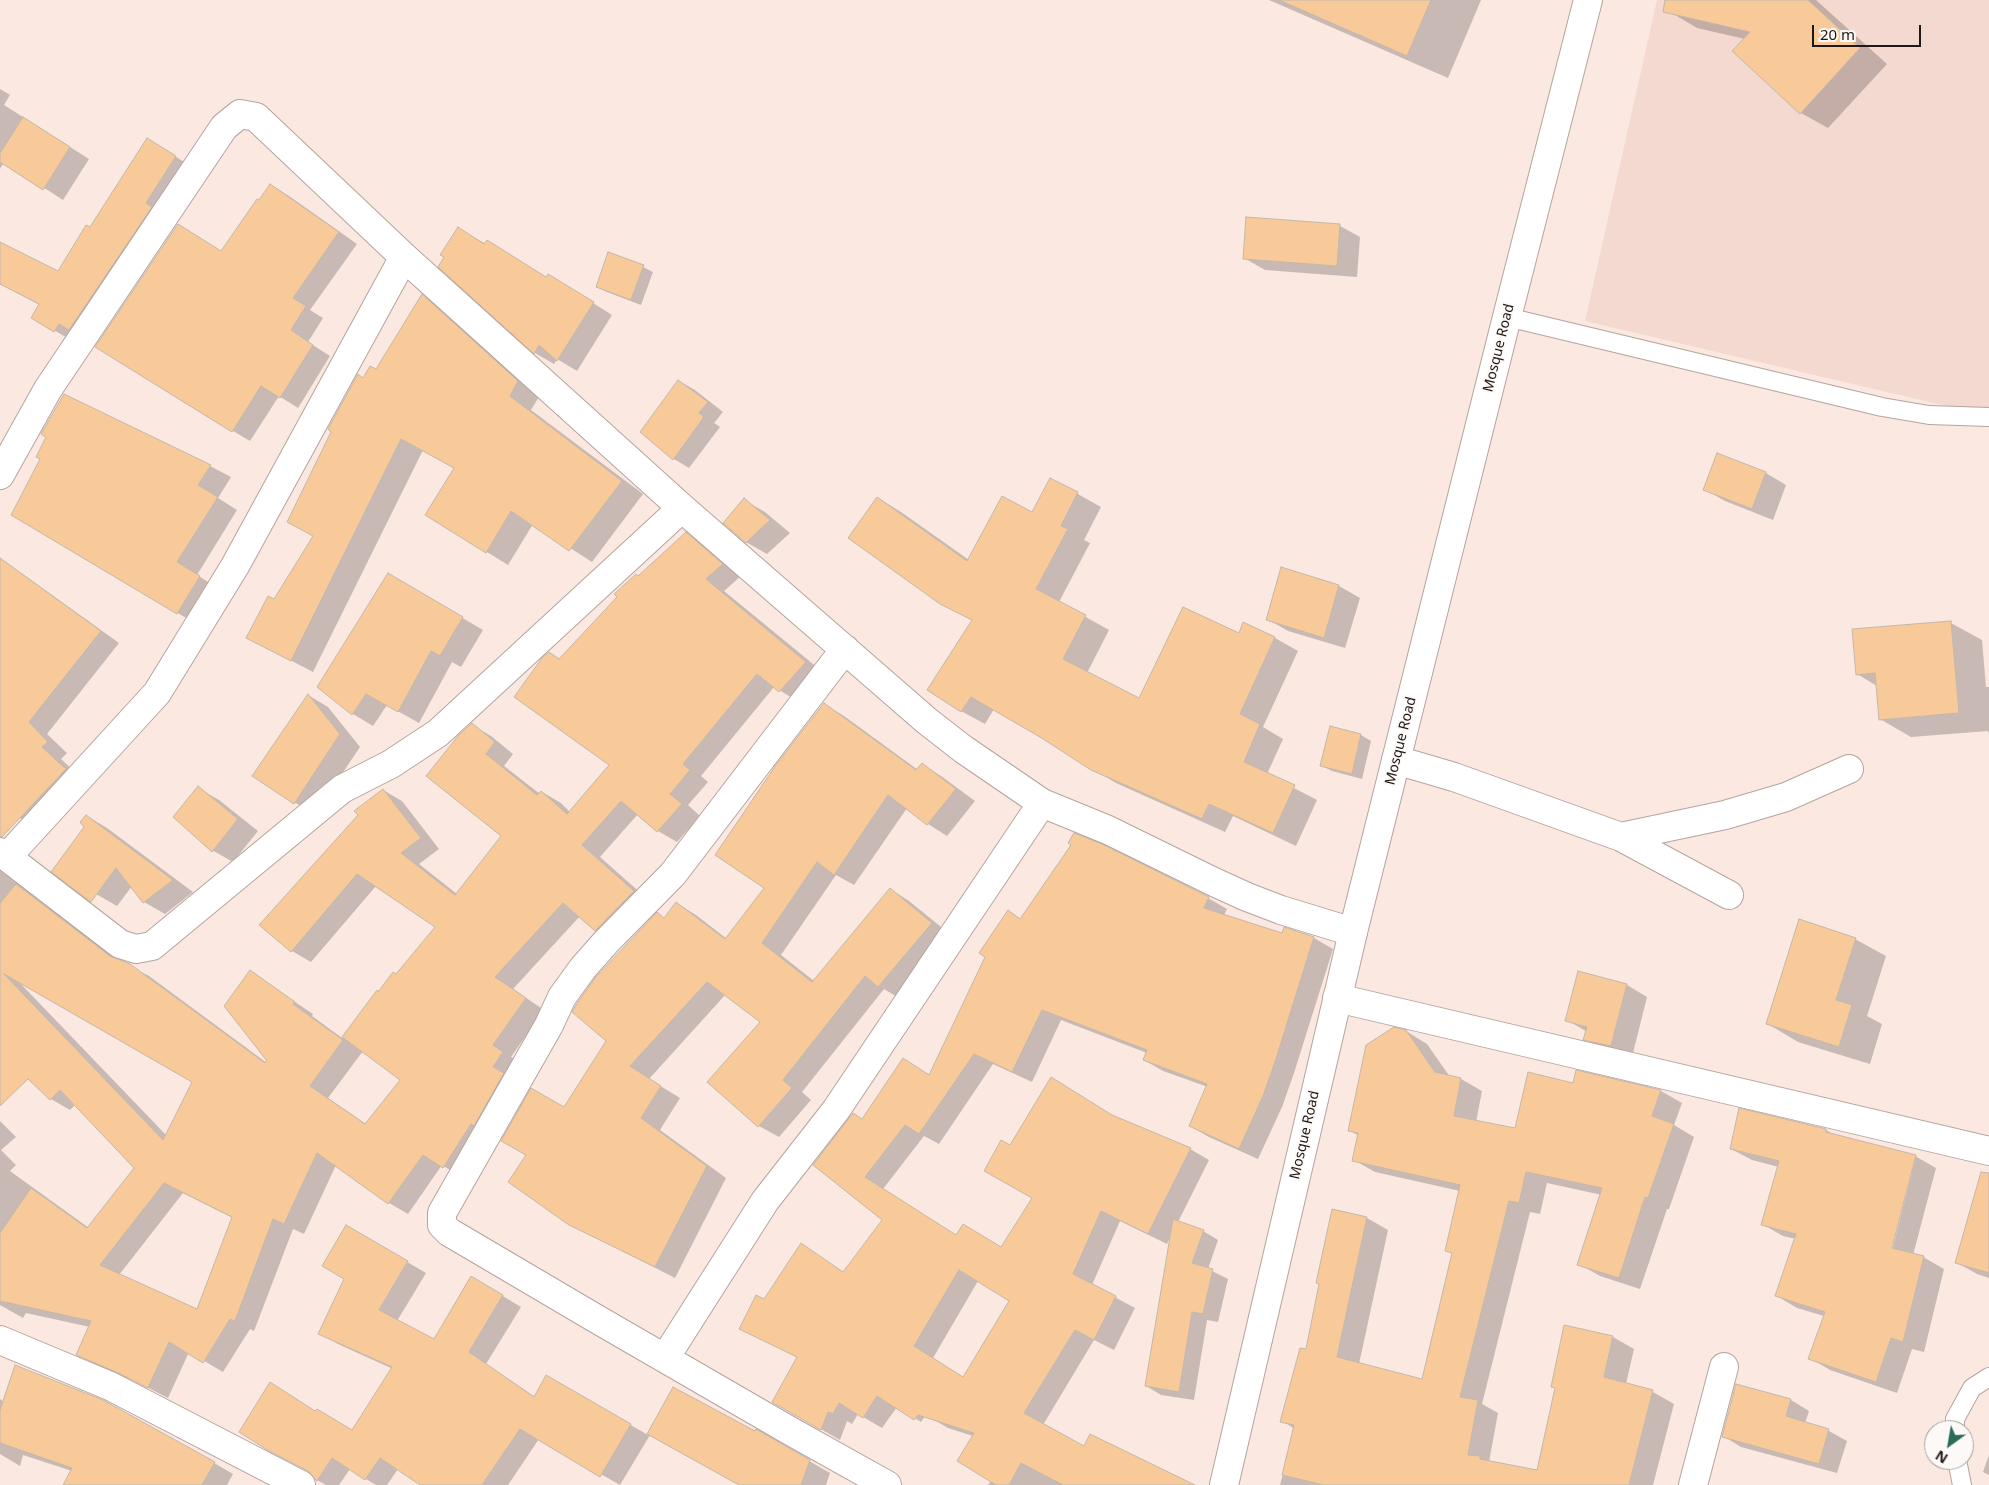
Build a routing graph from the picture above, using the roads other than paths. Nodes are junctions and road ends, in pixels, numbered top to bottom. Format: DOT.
graph roads {
  1 [pos="1588,0"];
  2 [pos="404,257"];
  3 [pos="1507,317"];
  4 [pos="1989,417"];
  5 [pos="0,475"];
  6 [pos="682,508"];
  7 [pos="845,649"];
  8 [pos="1396,760"];
  9 [pos="1849,769"];
  10 [pos="1042,803"];
  11 [pos="1621,837"];
  12 [pos="5,863"];
  13 [pos="1729,896"];
  14 [pos="1353,932"];
  15 [pos="1337,998"];
  16 [pos="1989,1151"];
  17 [pos="0,1340"];
  18 [pos="665,1358"];
  19 [pos="1724,1367"];
  20 [pos="1989,1377"];
  21 [pos="1955,1420"];
  22 [pos="1959,1470"];
  23 [pos="301,1485"];
  24 [pos="888,1485"];
  25 [pos="1224,1485"];
  26 [pos="1693,1485"];
  27 [pos="1962,1485"];
  1 -- 3 [label="street, Mosque Road"];
  2 -- 5 [label="street"];
  2 -- 6 [label="street"];
  2 -- 12 [label="street"];
  3 -- 4 [label="lane"];
  3 -- 8 [label="street, Mosque Road"];
  6 -- 7 [label="street"];
  6 -- 12 [label="street"];
  7 -- 10 [label="street"];
  7 -- 18 [label="street"];
  8 -- 11 [label="street"];
  8 -- 14 [label="street, Mosque Road"];
  9 -- 11 [label="street"];
  10 -- 14 [label="street"];
  10 -- 18 [label="street"];
  11 -- 13 [label="street"];
  14 -- 15 [label="street, Mosque Road"];
  15 -- 16 [label="street"];
  15 -- 25 [label="street, Mosque Road"];
  17 -- 23 [label="street"];
  18 -- 24 [label="street"];
  19 -- 26 [label="street"];
  20 -- 21 [label="lane"];
  22 -- 27 [label="lane"];
}
